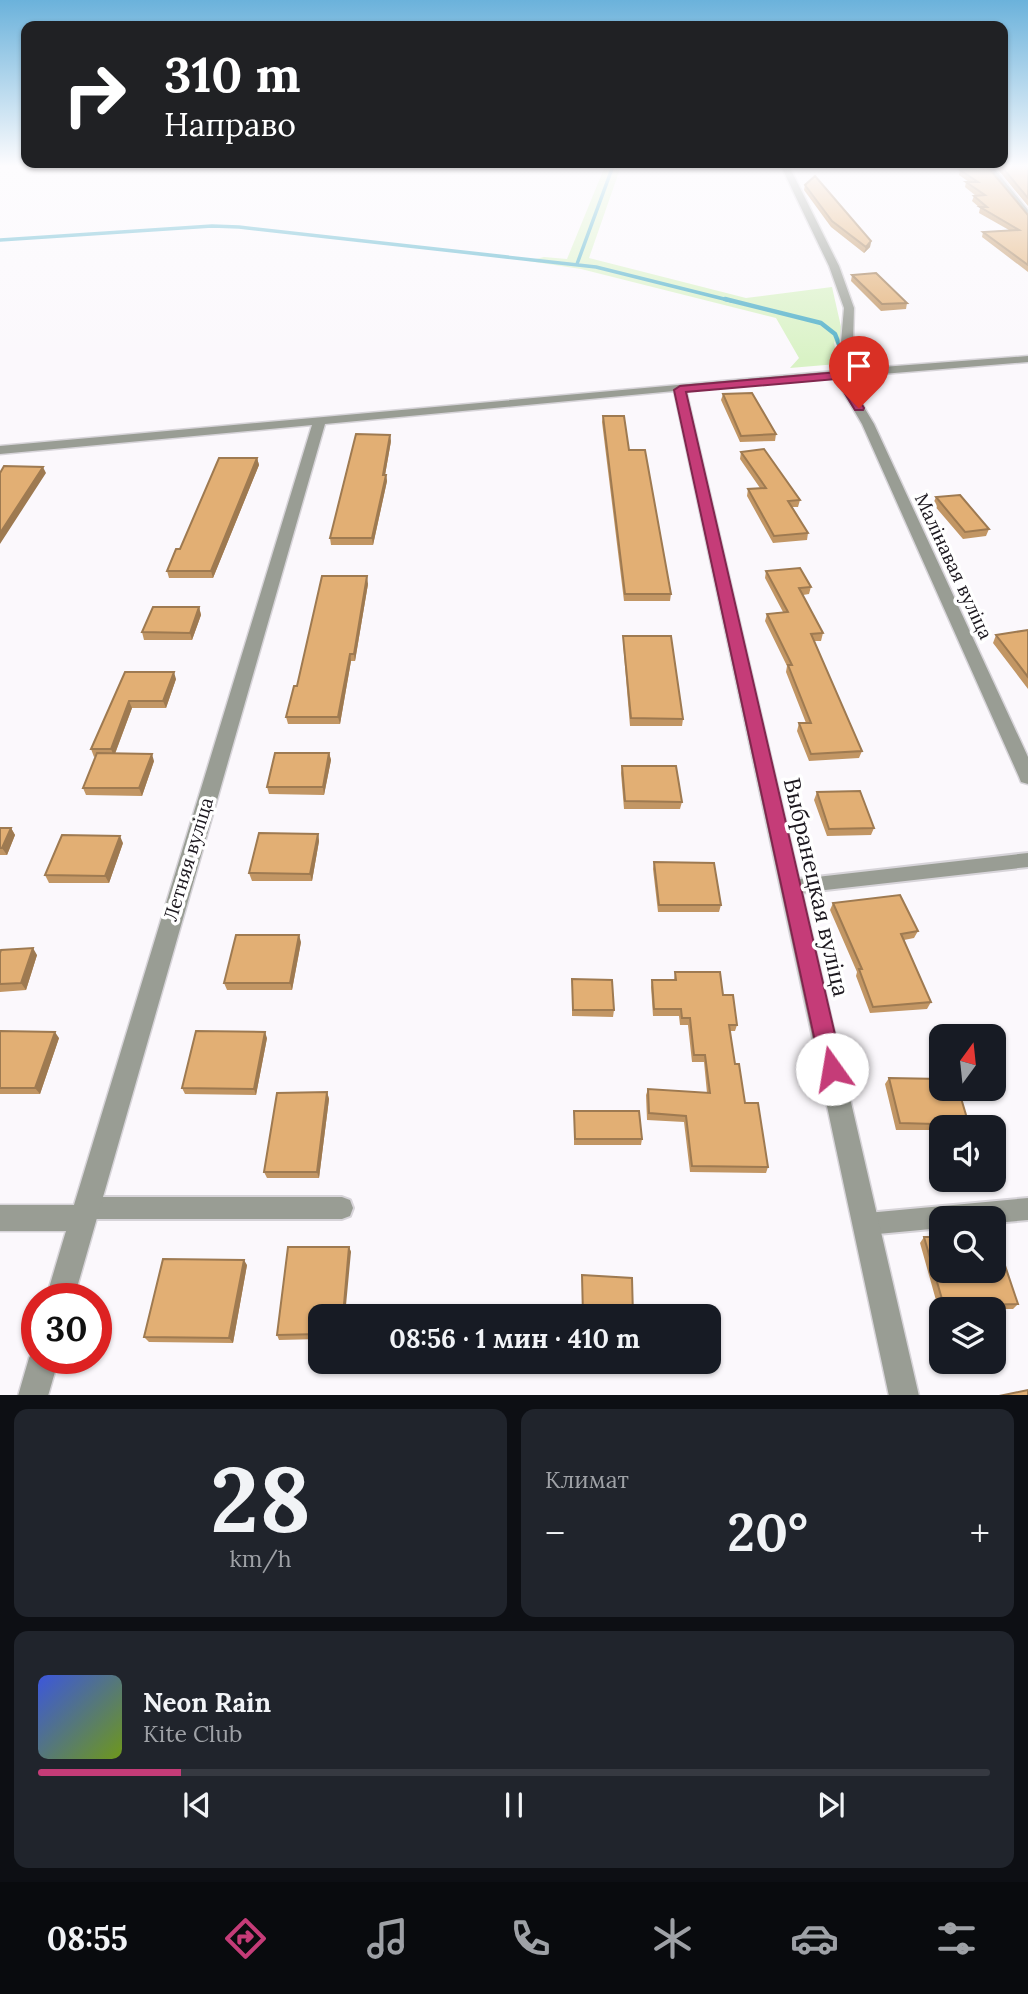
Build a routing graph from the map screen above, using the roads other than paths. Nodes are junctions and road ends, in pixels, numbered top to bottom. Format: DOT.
graph roads {
  1 [pos="816,231"];
  2 [pos="1028,359"];
  3 [pos="867,373"];
  4 [pos="839,375"];
  5 [pos="680,390"];
  6 [pos="319,422"];
  7 [pos="0,450"];
  8 [pos="1028,777"];
  9 [pos="1028,860"];
  10 [pos="790,887"];
  11 [pos="342,1208"];
  12 [pos="1028,1209"];
  13 [pos="85,1213"];
  14 [pos="0,1218"];
  15 [pos="867,1224"];
  16 [pos="64,1283"];
  17 [pos="39,1374"];
  18 [pos="33,1395"];
  19 [pos="904,1395"];
  1 -- 3 [label="street"];
  2 -- 3 [label="street"];
  3 -- 4 [label="street"];
  4 -- 5 [label="street"];
  4 -- 8 [label="street, Малінавая вуліца"];
  5 -- 6 [label="street"];
  5 -- 10 [label="street, Выбранецкая вуліца"];
  6 -- 7 [label="street"];
  6 -- 13 [label="street, Летняя вуліца"];
  9 -- 10 [label="lane"];
  10 -- 15 [label="street, Выбранецкая вуліца"];
  11 -- 13 [label="lane"];
  12 -- 15 [label="lane"];
  13 -- 14 [label="street"];
  13 -- 16 [label="street, Летняя вуліца"];
  15 -- 19 [label="street, Выбранецкая вуліца"];
  17 -- 18 [label="street"];
}
